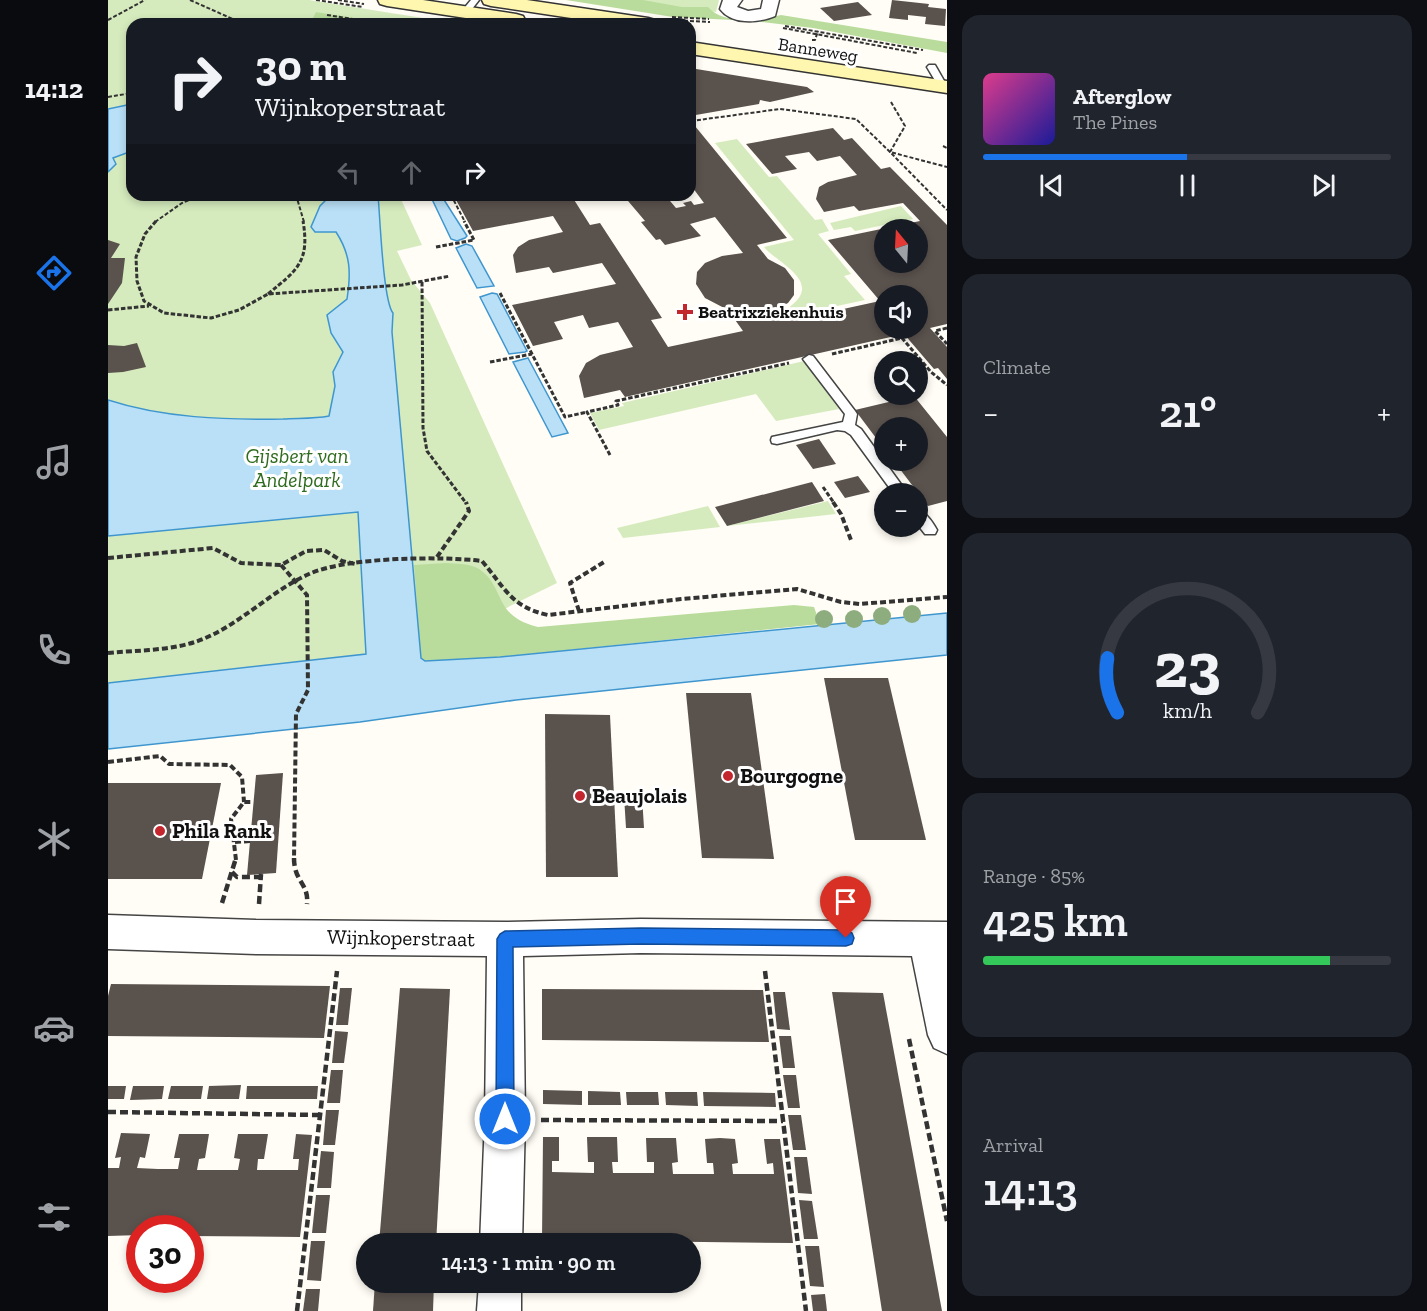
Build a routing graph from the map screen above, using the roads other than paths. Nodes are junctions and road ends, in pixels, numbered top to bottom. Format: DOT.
graph roads {
  1 [pos="387,0"];
  2 [pos="491,0"];
  3 [pos="734,0"];
  4 [pos="771,0"];
  5 [pos="470,6"];
  6 [pos="517,18"];
  7 [pos="609,18"];
  8 [pos="696,31"];
  9 [pos="696,49"];
  10 [pos="943,79"];
  11 [pos="809,359"];
  12 [pos="848,427"];
  13 [pos="777,440"];
  14 [pos="894,483"];
  15 [pos="928,528"];
  16 [pos="930,530"];
  17 [pos="108,932"];
  18 [pos="505,939"];
  19 [pos="936,939"];
  20 [pos="947,1035"];
  21 [pos="501,1233"];
  22 [pos="500,1293"];
  23 [pos="499,1311"];
  1 -- 5 [label="main road"];
  2 -- 7 [label="main road"];
  3 -- 4 [label="street"];
  5 -- 6 [label="main road"];
  8 -- 10 [label="main road, Banneweg"];
  9 -- 10 [label="main road, Banneweg"];
  11 -- 12 [label="lane"];
  12 -- 13 [label="lane"];
  12 -- 14 [label="lane"];
  15 -- 16 [label="lane"];
  17 -- 18 [label="street, Wijnkoperstraat"];
  18 -- 19 [label="street, Wijnkoperstraat"];
  18 -- 21 [label="street"];
  19 -- 20 [label="street"];
  22 -- 23 [label="street"];
}
